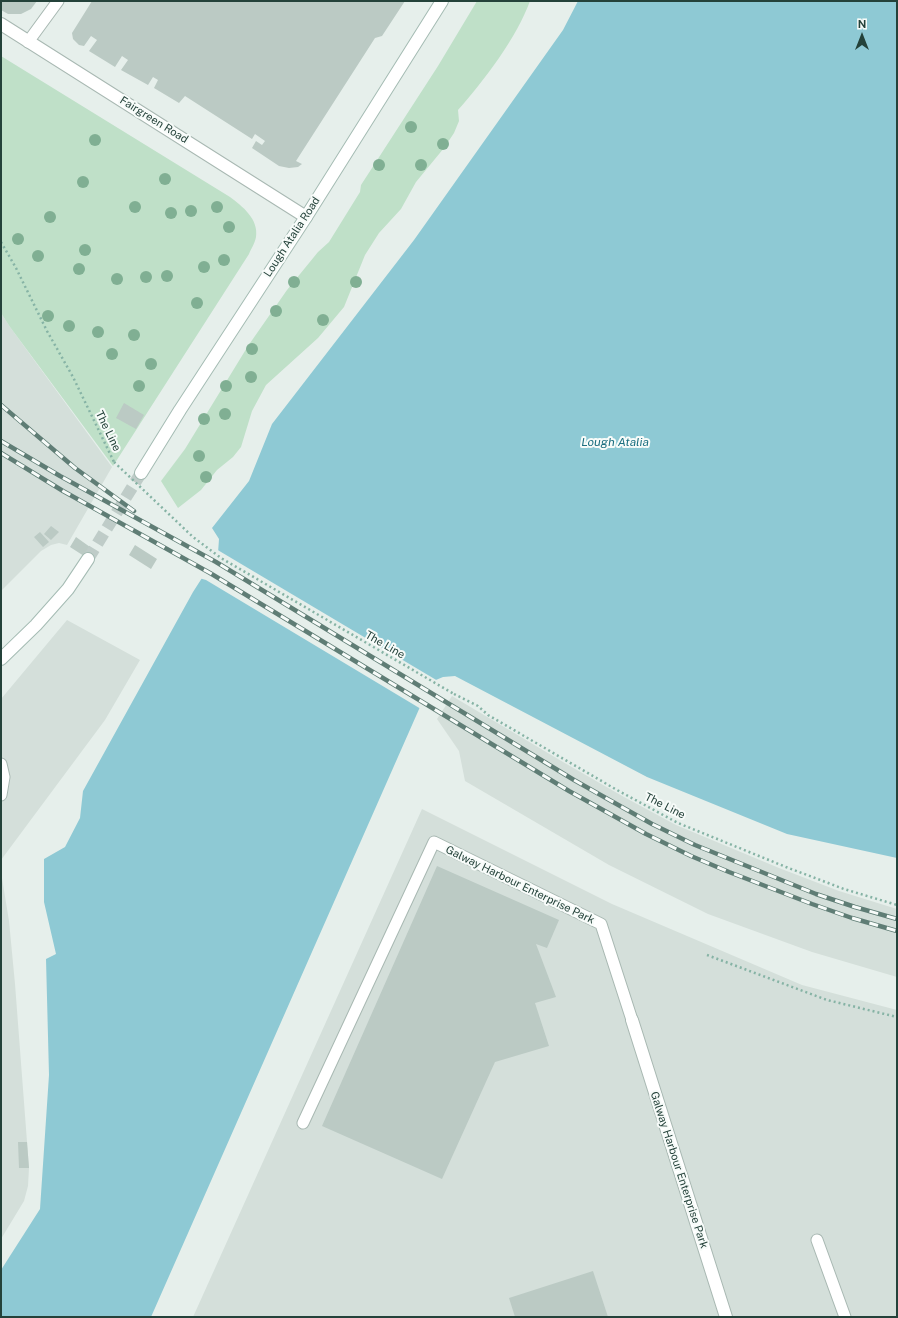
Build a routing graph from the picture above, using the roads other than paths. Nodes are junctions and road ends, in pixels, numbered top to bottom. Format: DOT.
graph roads {
  1 [pos="58,1"];
  2 [pos="442,1"];
  3 [pos="1,24"];
  4 [pos="28,42"];
  5 [pos="306,216"];
  6 [pos="141,473"];
  7 [pos="88,559"];
  8 [pos="1,659"];
  9 [pos="1,764"];
  10 [pos="1,795"];
  11 [pos="632,1020"];
  12 [pos="304,1123"];
  13 [pos="817,1240"];
  14 [pos="726,1317"];
  15 [pos="845,1317"];
  1 -- 4 [label="lane"];
  2 -- 5 [label="street, Lough Atalia Road"];
  3 -- 4 [label="street, Fairgreen Road"];
  4 -- 5 [label="street, Fairgreen Road"];
  5 -- 6 [label="street, Lough Atalia Road"];
  7 -- 8 [label="street"];
  9 -- 10 [label="lane"];
  11 -- 12 [label="lane, Galway Harbour Enterprise Park"];
  11 -- 14 [label="street, Galway Harbour Enterprise Park"];
  13 -- 15 [label="lane"];
}
